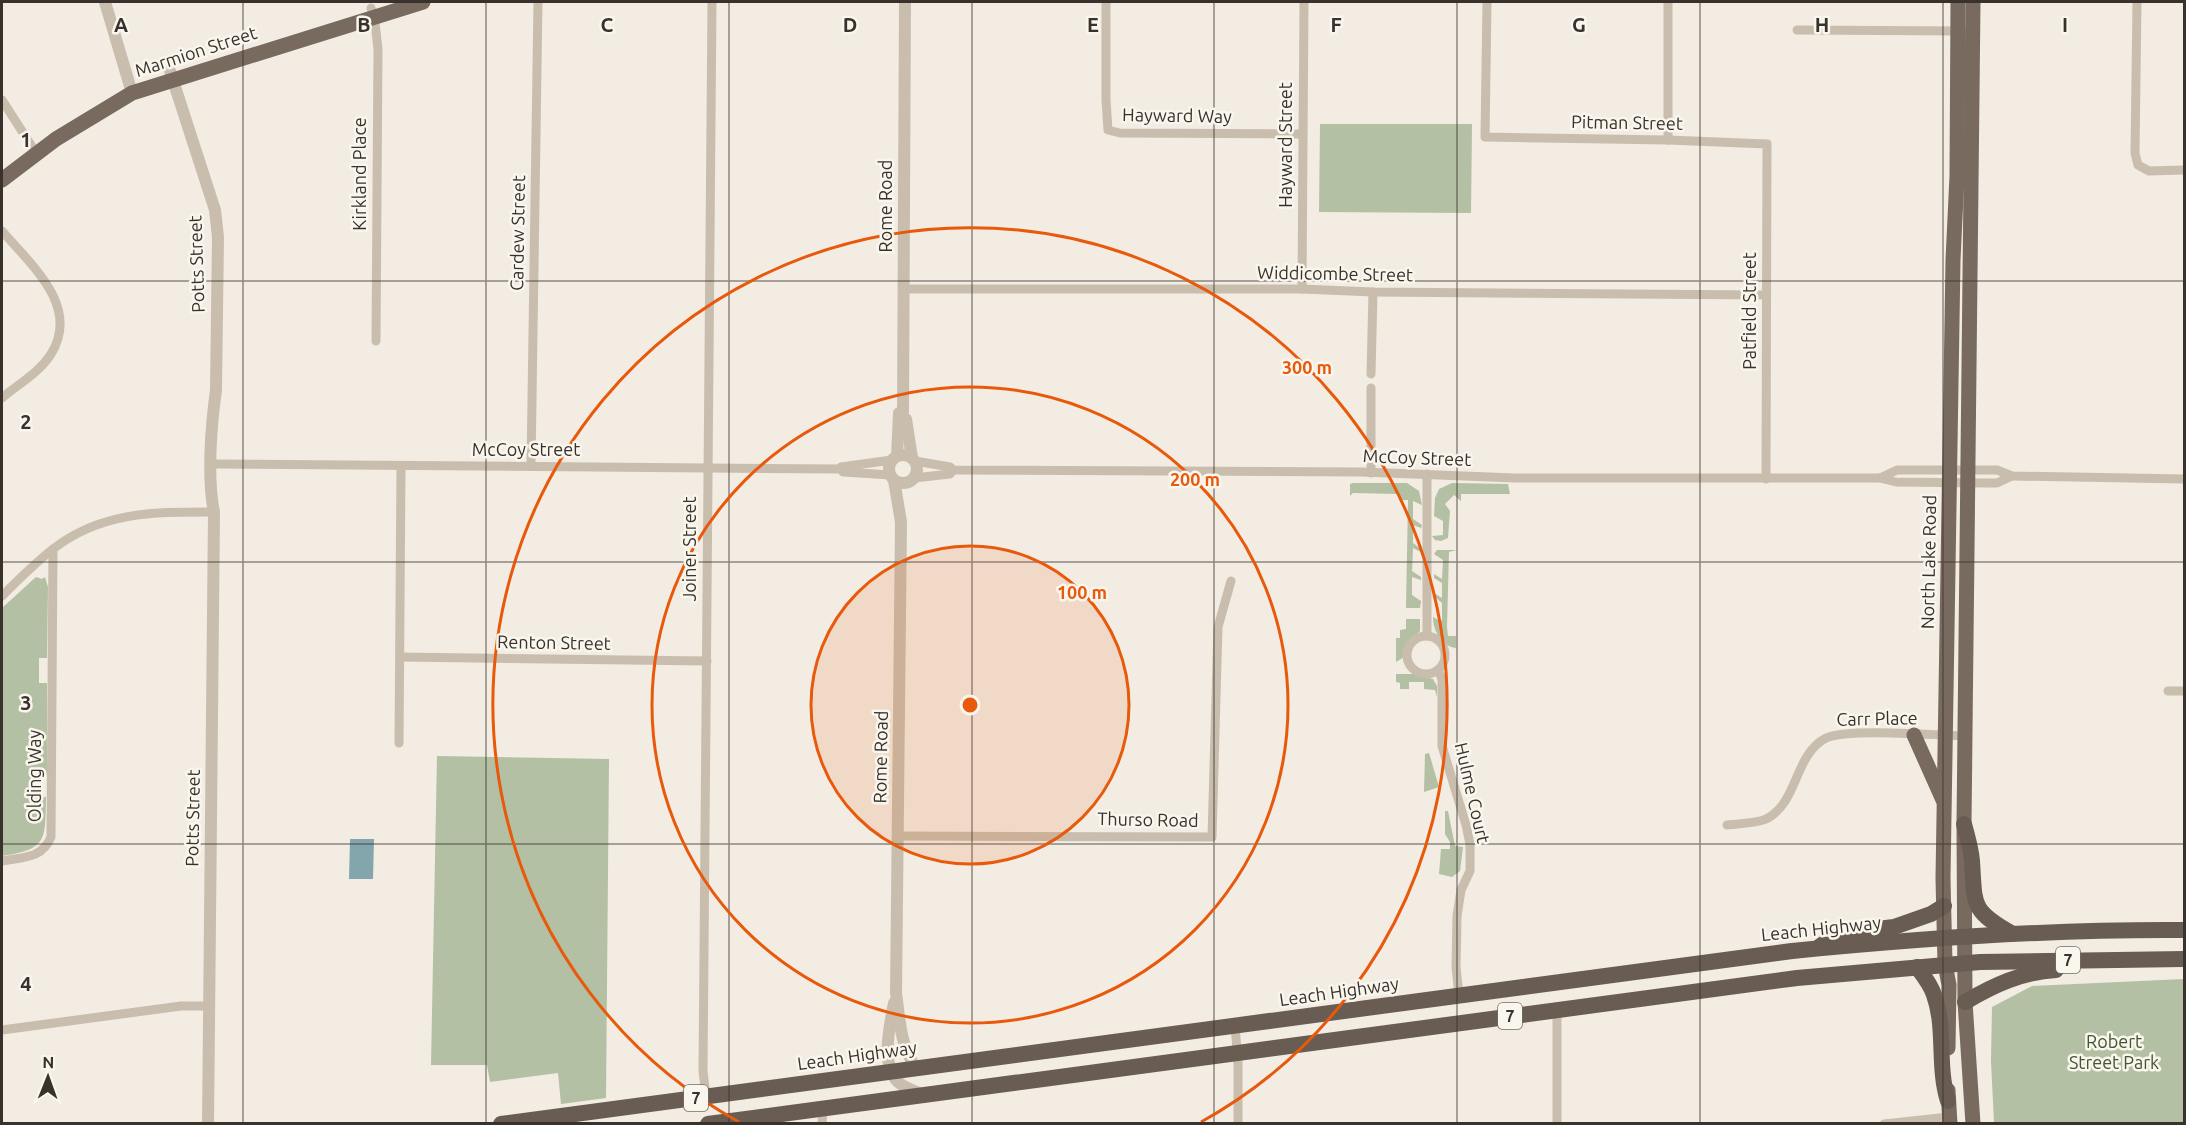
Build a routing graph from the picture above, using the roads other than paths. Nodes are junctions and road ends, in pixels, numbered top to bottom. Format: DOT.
graph roads {
  1 [pos="105,2"];
  2 [pos="394,2"];
  3 [pos="423,2"];
  4 [pos="538,2"];
  5 [pos="712,2"];
  6 [pos="905,2"];
  7 [pos="1106,2"];
  8 [pos="1304,2"];
  9 [pos="1487,2"];
  10 [pos="1668,2"];
  11 [pos="1958,2"];
  12 [pos="1973,2"];
  13 [pos="2137,2"];
  14 [pos="372,12"];
  15 [pos="1797,30"];
  16 [pos="1957,31"];
  17 [pos="1973,31"];
  18 [pos="172,75"];
  19 [pos="131,89"];
  20 [pos="2,100"];
  21 [pos="1302,134"];
  22 [pos="1668,140"];
  23 [pos="1767,144"];
  24 [pos="34,149"];
  25 [pos="2,169"];
  26 [pos="2184,170"];
  27 [pos="2,180"];
  28 [pos="2,231"];
  29 [pos="903,289"];
  30 [pos="1302,289"];
  31 [pos="1373,291"];
  32 [pos="1766,295"];
  33 [pos="376,341"];
  34 [pos="1371,374"];
  35 [pos="1371,387"];
  36 [pos="2,398"];
  37 [pos="903,411"];
  38 [pos="895,458"];
  39 [pos="914,459"];
  40 [pos="215,464"];
  41 [pos="531,465"];
  42 [pos="401,467"];
  43 [pos="840,469"];
  44 [pos="707,470"];
  45 [pos="953,470"];
  46 [pos="1371,473"];
  47 [pos="1427,474"];
  48 [pos="1967,476"];
  49 [pos="1951,477"];
  50 [pos="892,478"];
  51 [pos="1766,479"];
  52 [pos="2184,479"];
  53 [pos="911,480"];
  54 [pos="214,512"];
  55 [pos="901,522"];
  56 [pos="53,549"];
  57 [pos="1231,581"];
  58 [pos="2,596"];
  59 [pos="1427,636"];
  60 [pos="400,657"];
  61 [pos="707,661"];
  62 [pos="1438,669"];
  63 [pos="2168,691"];
  64 [pos="2184,691"];
  65 [pos="1914,735"];
  66 [pos="1946,735"];
  67 [pos="1964,736"];
  68 [pos="399,743"];
  69 [pos="1945,802"];
  70 [pos="1964,824"];
  71 [pos="1727,825"];
  72 [pos="898,836"];
  73 [pos="2,861"];
  74 [pos="1944,906"];
  75 [pos="2184,930"];
  76 [pos="2011,933"];
  77 [pos="1964,935"];
  78 [pos="1944,937"];
  79 [pos="1818,948"];
  80 [pos="2178,959"];
  81 [pos="1965,963"];
  82 [pos="1945,964"];
  83 [pos="1917,967"];
  84 [pos="1654,969"];
  85 [pos="896,993"];
  86 [pos="1459,995"];
  87 [pos="1657,997"];
  88 [pos="1965,1002"];
  89 [pos="209,1006"];
  90 [pos="1557,1010"];
  91 [pos="1235,1025"];
  92 [pos="2,1029"];
  93 [pos="1238,1053"];
  94 [pos="916,1068"];
  95 [pos="891,1071"];
  96 [pos="923,1095"];
  97 [pos="706,1096"];
  98 [pos="1949,1114"];
  99 [pos="823,1116"];
  100 [pos="208,1124"];
  101 [pos="501,1124"];
  102 [pos="708,1124"];
  103 [pos="1238,1124"];
  104 [pos="1557,1124"];
  105 [pos="1884,1124"];
  106 [pos="1973,1124"];
  1 -- 19 [label="street"];
  2 -- 14 [label="main road, Marmion Street"];
  3 -- 14 [label="main road, Marmion Street"];
  4 -- 41 [label="street, Cardew Street"];
  5 -- 44 [label="street, Joiner Street"];
  6 -- 29 [label="street, Rome Road"];
  7 -- 21 [label="street, Hayward Way"];
  8 -- 21 [label="street, Hayward Street"];
  9 -- 22 [label="street, Pitman Street"];
  10 -- 22 [label="street"];
  11 -- 16 [label="main road, North Lake Road"];
  12 -- 17 [label="main road, North Lake Road"];
  13 -- 26 [label="street"];
  14 -- 18 [label="main road, Marmion Street"];
  14 -- 33 [label="street, Kirkland Place"];
  15 -- 16 [label="street"];
  16 -- 17 [label="street"];
  16 -- 49 [label="main road, North Lake Road"];
  17 -- 48 [label="main road, North Lake Road"];
  18 -- 19 [label="main road, Marmion Street"];
  18 -- 40 [label="street, Potts Street"];
  19 -- 24 [label="main road, Marmion Street"];
  20 -- 24 [label="street"];
  21 -- 30 [label="street, Hayward Street"];
  22 -- 23 [label="street, Pitman Street"];
  23 -- 32 [label="street, Patfield Street"];
  24 -- 25 [label="main road, Marmion Street"];
  24 -- 27 [label="main road, Marmion Street"];
  28 -- 36 [label="street"];
  29 -- 30 [label="street, Widdicombe Street"];
  29 -- 37 [label="street, Rome Road"];
  30 -- 31 [label="street, Widdicombe Street"];
  31 -- 32 [label="street, Widdicombe Street"];
  31 -- 34 [label="street"];
  32 -- 51 [label="street, Patfield Street"];
  35 -- 46 [label="street"];
  37 -- 38 [label="street, Rome Road"];
  37 -- 39 [label="street, Rome Road"];
  38 -- 39 [label="street"];
  38 -- 43 [label="street, McCoy Street"];
  38 -- 50 [label="street"];
  39 -- 45 [label="street, McCoy Street"];
  39 -- 53 [label="street"];
  40 -- 42 [label="street, McCoy Street"];
  40 -- 54 [label="street, Potts Street"];
  41 -- 42 [label="street, McCoy Street"];
  41 -- 44 [label="street, McCoy Street"];
  42 -- 60 [label="street"];
  43 -- 44 [label="street, McCoy Street"];
  43 -- 50 [label="street, McCoy Street"];
  44 -- 61 [label="street, Joiner Street"];
  45 -- 46 [label="street, McCoy Street"];
  45 -- 53 [label="street, McCoy Street"];
  46 -- 47 [label="street, McCoy Street"];
  47 -- 51 [label="street, McCoy Street"];
  47 -- 59 [label="street"];
  48 -- 49 [label="street, McCoy Street"];
  48 -- 52 [label="street, McCoy Street"];
  48 -- 67 [label="main road, North Lake Road"];
  49 -- 51 [label="street, McCoy Street"];
  49 -- 66 [label="main road, North Lake Road"];
  50 -- 53 [label="street"];
  50 -- 55 [label="street, Rome Road"];
  53 -- 55 [label="street, Rome Road"];
  54 -- 56 [label="street"];
  54 -- 89 [label="street, Potts Street"];
  55 -- 72 [label="street, Rome Road"];
  56 -- 58 [label="street"];
  56 -- 73 [label="street, Olding Way"];
  57 -- 72 [label="street, Thurso Road"];
  59 -- 62 [label="street"];
  59 -- 62 [label="street"];
  60 -- 61 [label="street, Renton Street"];
  60 -- 68 [label="street"];
  61 -- 97 [label="street, Joiner Street"];
  62 -- 86 [label="street, Hulme Court"];
  63 -- 64 [label="street"];
  65 -- 66 [label="street, Carr Place"];
  65 -- 69 [label="main road"];
  65 -- 71 [label="street, Carr Place"];
  66 -- 67 [label="street, Carr Place"];
  66 -- 69 [label="main road, North Lake Road"];
  67 -- 70 [label="main road, North Lake Road"];
  69 -- 74 [label="main road, North Lake Road"];
  70 -- 76 [label="highway"];
  70 -- 77 [label="main road, North Lake Road"];
  72 -- 85 [label="street, Rome Road"];
  74 -- 78 [label="main road, North Lake Road"];
  74 -- 79 [label="highway"];
  75 -- 76 [label="highway, Leach Highway / 7"];
  76 -- 77 [label="highway, Leach Highway / 7"];
  77 -- 78 [label="highway, Leach Highway / 7"];
  77 -- 81 [label="main road, North Lake Road"];
  78 -- 79 [label="highway, Leach Highway / 7"];
  78 -- 82 [label="main road, North Lake Road"];
  79 -- 84 [label="highway, Leach Highway / 7"];
  80 -- 81 [label="highway, 7"];
  80 -- 88 [label="highway"];
  81 -- 82 [label="highway, 7"];
  81 -- 88 [label="main road, North Lake Road"];
  82 -- 83 [label="highway, 7"];
  82 -- 98 [label="main road, North Lake Road"];
  83 -- 87 [label="highway, 7"];
  83 -- 98 [label="highway"];
  84 -- 86 [label="highway, Leach Highway / 7"];
  84 -- 87 [label="highway"];
  85 -- 94 [label="street, Rome Road"];
  85 -- 95 [label="street, Rome Road"];
  86 -- 91 [label="highway, Leach Highway / 7"];
  87 -- 90 [label="highway, 7"];
  88 -- 106 [label="main road, North Lake Road"];
  89 -- 92 [label="street"];
  89 -- 100 [label="street, Potts Street"];
  90 -- 93 [label="highway, 7"];
  90 -- 104 [label="street"];
  91 -- 93 [label="street"];
  91 -- 94 [label="highway, Leach Highway / 7"];
  93 -- 96 [label="highway, 7"];
  93 -- 103 [label="street"];
  94 -- 95 [label="highway, Leach Highway / 7"];
  95 -- 96 [label="street"];
  95 -- 97 [label="highway, Leach Highway / 7"];
  96 -- 99 [label="highway, 7"];
  97 -- 101 [label="highway, Leach Highway / 7"];
  98 -- 105 [label="street"];
  99 -- 102 [label="highway, 7"];
}
